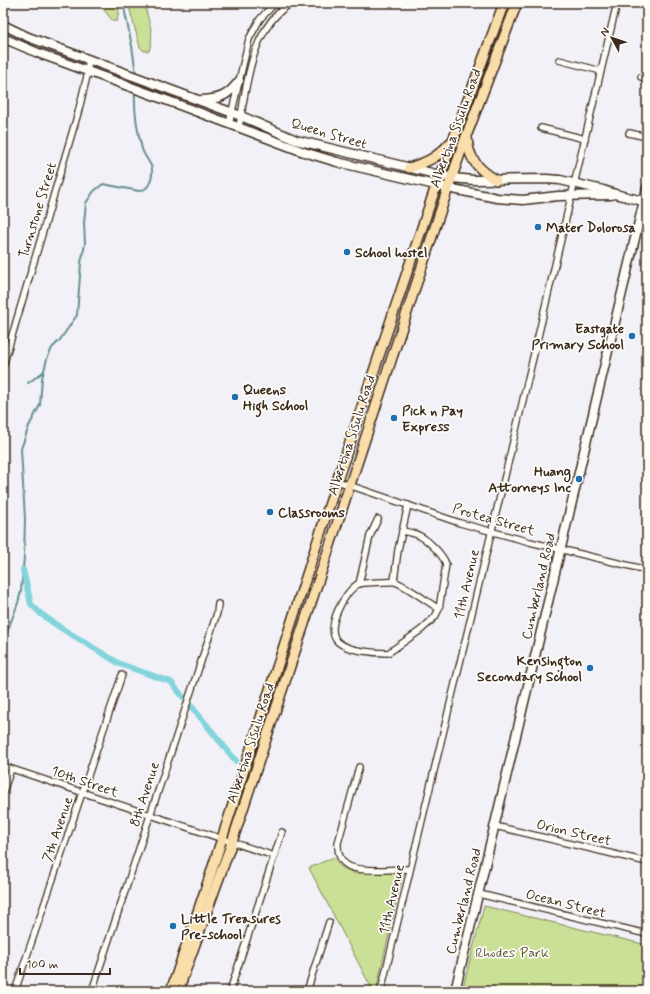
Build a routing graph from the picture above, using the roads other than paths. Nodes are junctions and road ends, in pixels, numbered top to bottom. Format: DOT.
graph roads {
  1 [pos="275,3"];
  2 [pos="290,3"];
  3 [pos="504,3"];
  4 [pos="516,3"];
  5 [pos="617,3"];
  6 [pos="3,25"];
  7 [pos="3,38"];
  8 [pos="88,60"];
  9 [pos="559,60"];
  10 [pos="601,71"];
  11 [pos="88,72"];
  12 [pos="239,81"];
  13 [pos="197,100"];
  14 [pos="232,112"];
  15 [pos="241,116"];
  16 [pos="229,124"];
  17 [pos="239,127"];
  18 [pos="541,128"];
  19 [pos="629,133"];
  20 [pos="467,134"];
  21 [pos="455,136"];
  22 [pos="647,137"];
  23 [pos="585,139"];
  24 [pos="409,168"];
  25 [pos="439,175"];
  26 [pos="452,178"];
  27 [pos="496,180"];
  28 [pos="574,183"];
  29 [pos="436,186"];
  30 [pos="448,188"];
  31 [pos="647,188"];
  32 [pos="616,194"];
  33 [pos="572,196"];
  34 [pos="645,202"];
  35 [pos="3,366"];
  36 [pos="337,481"];
  37 [pos="349,486"];
  38 [pos="408,505"];
  39 [pos="378,519"];
  40 [pos="402,531"];
  41 [pos="491,531"];
  42 [pos="560,549"];
  43 [pos="647,570"];
  44 [pos="394,581"];
  45 [pos="358,584"];
  46 [pos="218,604"];
  47 [pos="439,609"];
  48 [pos="122,675"];
  49 [pos="3,766"];
  50 [pos="359,767"];
  51 [pos="11,769"];
  52 [pos="3,792"];
  53 [pos="82,792"];
  54 [pos="150,815"];
  55 [pos="495,826"];
  56 [pos="282,832"];
  57 [pos="222,838"];
  58 [pos="232,842"];
  59 [pos="274,856"];
  60 [pos="647,862"];
  61 [pos="410,869"];
  62 [pos="479,894"];
  63 [pos="329,922"];
  64 [pos="647,934"];
  65 [pos="15,991"];
  66 [pos="92,991"];
  67 [pos="171,991"];
  68 [pos="178,991"];
  69 [pos="230,991"];
  70 [pos="307,991"];
  71 [pos="381,991"];
  72 [pos="455,991"];
  1 -- 12 [label="street"];
  2 -- 15 [label="street"];
  3 -- 21 [label="main road, Albertina Sisulu Road"];
  4 -- 20 [label="main road, Albertina Sisulu Road"];
  5 -- 10 [label="street, 11th Avenue"];
  6 -- 8 [label="main road, Queen Street"];
  7 -- 11 [label="main road, Queen Street"];
  8 -- 11 [label="street, Turnstone Street"];
  8 -- 13 [label="main road, Queen Street"];
  9 -- 10 [label="street"];
  10 -- 23 [label="street, 11th Avenue"];
  11 -- 16 [label="main road, Queen Street"];
  11 -- 35 [label="street, Turnstone Street"];
  12 -- 13 [label="main road"];
  12 -- 14 [label="street"];
  13 -- 14 [label="main road, Queen Street"];
  14 -- 15 [label="main road, Queen Street"];
  14 -- 16 [label="street"];
  15 -- 17 [label="street"];
  15 -- 24 [label="main road, Queen Street"];
  16 -- 17 [label="main road, Queen Street"];
  17 -- 29 [label="main road, Queen Street"];
  18 -- 23 [label="street"];
  19 -- 22 [label="street"];
  20 -- 26 [label="main road, Albertina Sisulu Road"];
  20 -- 27 [label="main road"];
  21 -- 24 [label="main road"];
  21 -- 25 [label="main road, Albertina Sisulu Road"];
  23 -- 28 [label="street, 11th Avenue"];
  24 -- 25 [label="main road, Queen Street"];
  25 -- 26 [label="main road, Queen Street"];
  25 -- 29 [label="main road, Albertina Sisulu Road"];
  26 -- 27 [label="main road, Queen Street"];
  26 -- 30 [label="main road, Albertina Sisulu Road"];
  27 -- 28 [label="main road, Queen Street"];
  28 -- 32 [label="main road, Queen Street"];
  28 -- 33 [label="street, 11th Avenue"];
  29 -- 30 [label="main road, Queen Street"];
  29 -- 36 [label="main road, Albertina Sisulu Road"];
  30 -- 33 [label="main road, Queen Street"];
  30 -- 37 [label="main road, Albertina Sisulu Road"];
  31 -- 34 [label="main road, Cumberland Road"];
  32 -- 33 [label="main road, Queen Street"];
  32 -- 34 [label="main road, Queen Street"];
  33 -- 41 [label="street, 11th Avenue"];
  34 -- 42 [label="main road, Cumberland Road"];
  36 -- 37 [label="street, Protea Street"];
  36 -- 57 [label="main road, Albertina Sisulu Road"];
  37 -- 38 [label="street, Protea Street"];
  37 -- 58 [label="main road, Albertina Sisulu Road"];
  38 -- 40 [label="street"];
  38 -- 41 [label="street, Protea Street"];
  39 -- 45 [label="street"];
  40 -- 44 [label="street"];
  40 -- 47 [label="street"];
  41 -- 42 [label="street, Protea Street"];
  41 -- 61 [label="street, 11th Avenue"];
  42 -- 43 [label="street, Protea Street"];
  42 -- 55 [label="main road, Cumberland Road"];
  44 -- 45 [label="street"];
  44 -- 47 [label="street"];
  45 -- 47 [label="street"];
  46 -- 54 [label="street, 8th Avenue"];
  48 -- 53 [label="street, 7th Avenue"];
  49 -- 51 [label="street, 10th Street"];
  50 -- 61 [label="street"];
  51 -- 52 [label="street"];
  51 -- 53 [label="street, 10th Street"];
  53 -- 54 [label="street, 10th Street"];
  53 -- 65 [label="street, 7th Avenue"];
  54 -- 57 [label="street, 10th Street"];
  54 -- 66 [label="street, 8th Avenue"];
  55 -- 60 [label="street, Orion Street"];
  55 -- 62 [label="main road, Cumberland Road"];
  56 -- 59 [label="street"];
  57 -- 58 [label="street, 10th Street"];
  57 -- 67 [label="main road, Albertina Sisulu Road"];
  58 -- 59 [label="street, 10th Street"];
  58 -- 68 [label="main road, Albertina Sisulu Road"];
  59 -- 69 [label="street"];
  61 -- 71 [label="street, 11th Avenue"];
  62 -- 64 [label="street, Ocean Street"];
  62 -- 72 [label="main road, Cumberland Road"];
  63 -- 70 [label="street"];
}
